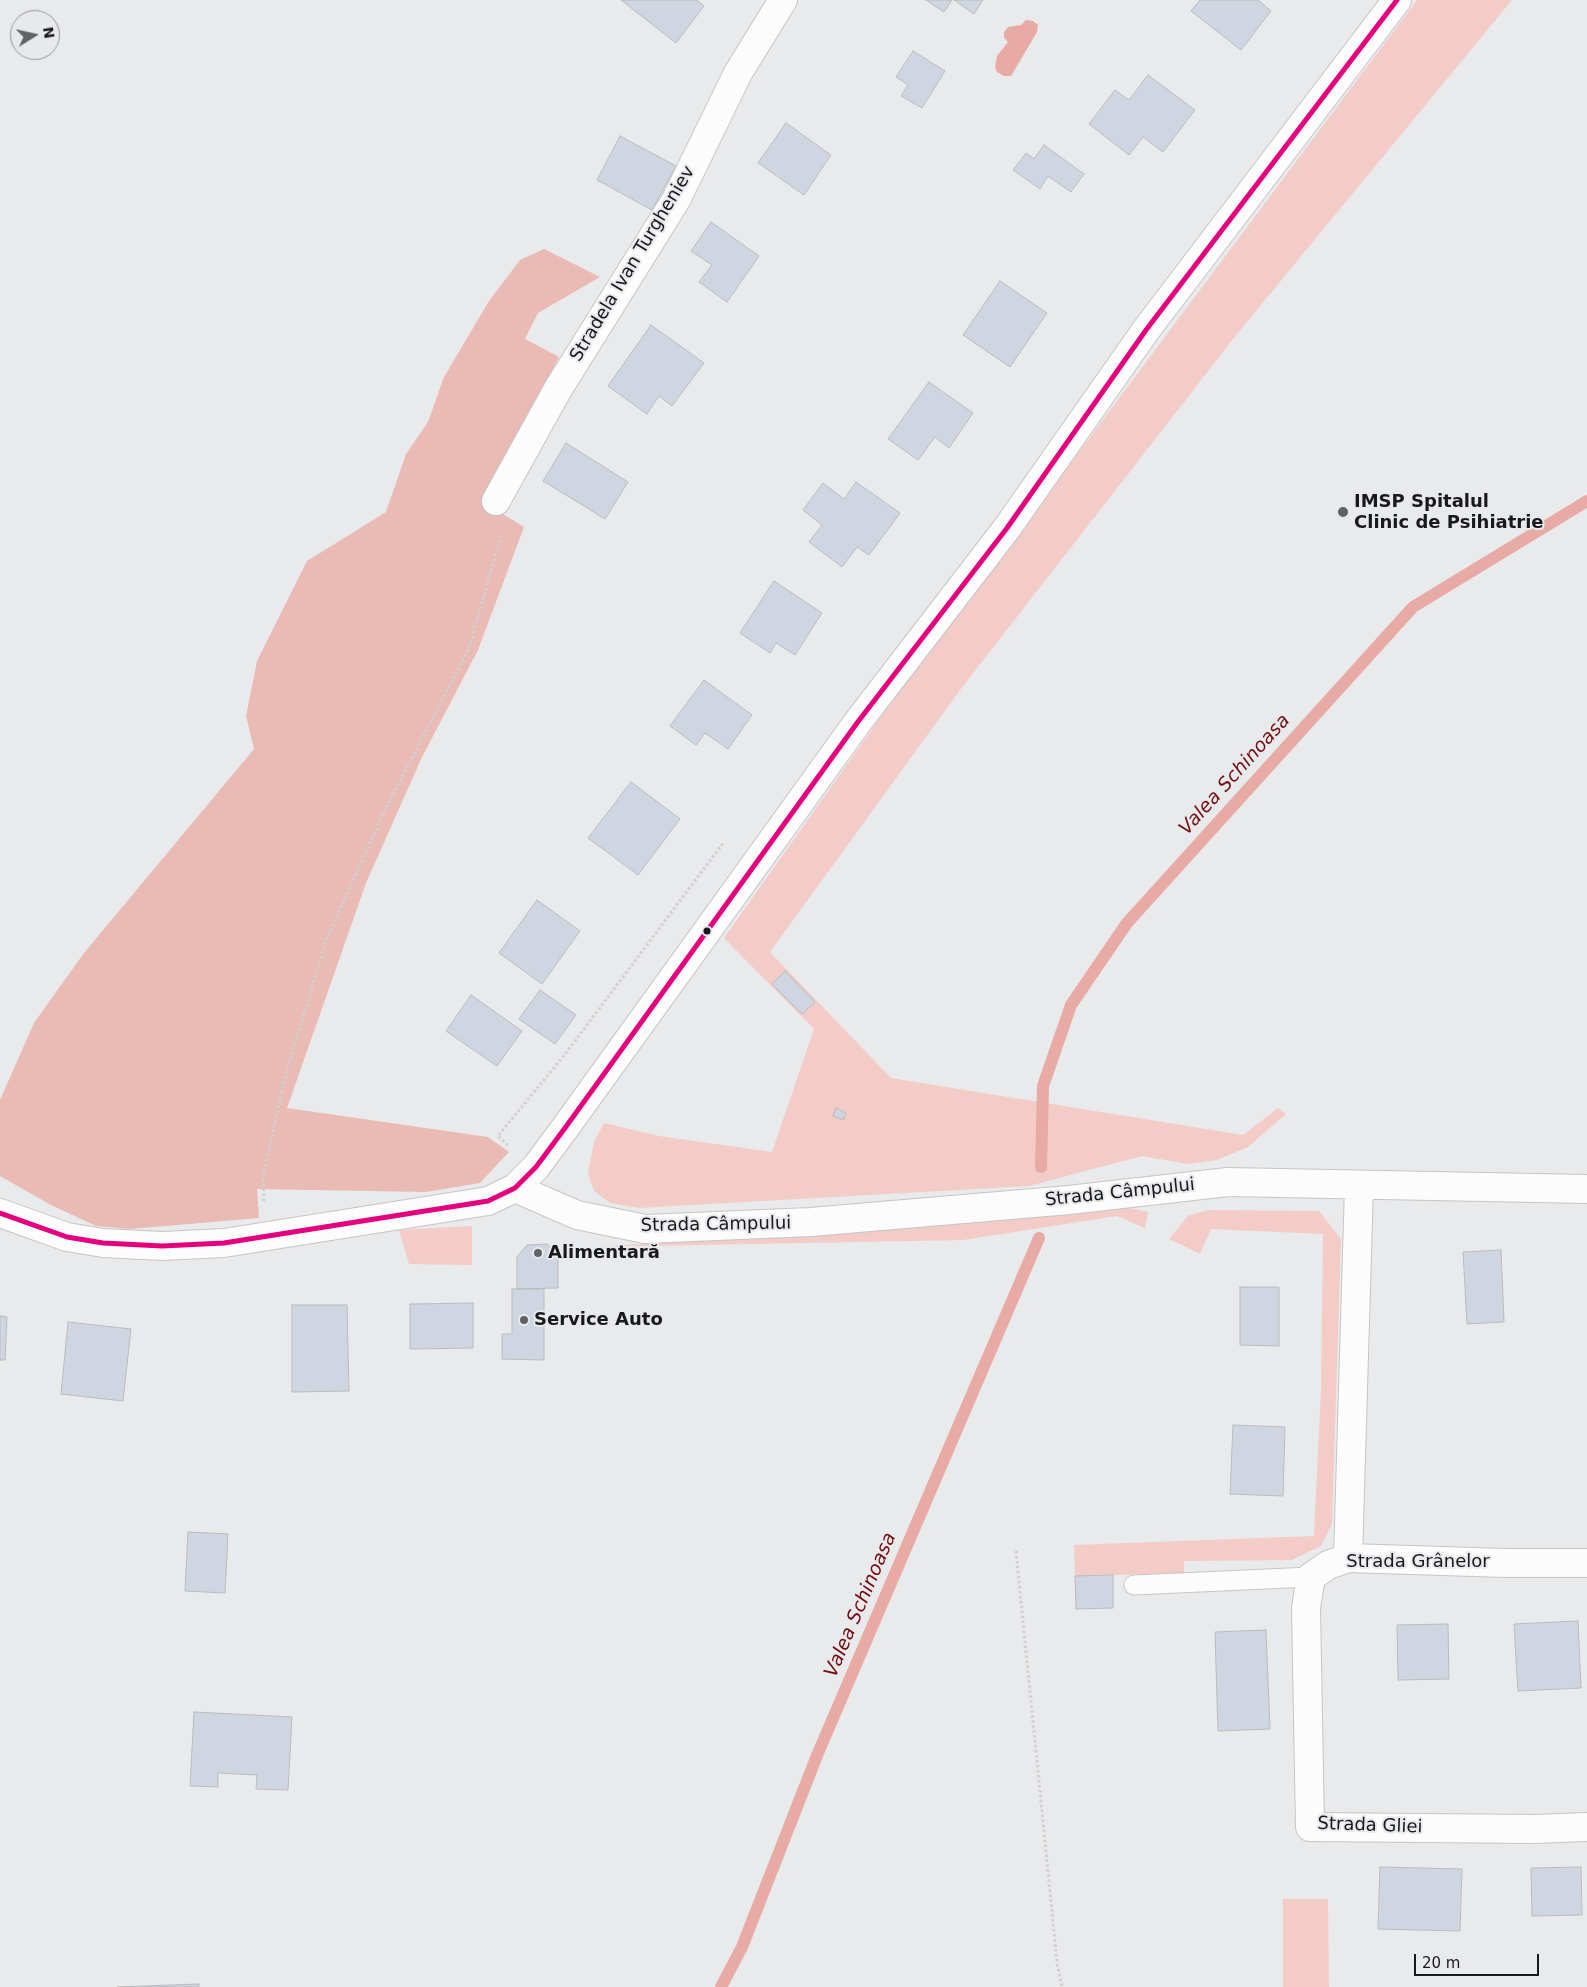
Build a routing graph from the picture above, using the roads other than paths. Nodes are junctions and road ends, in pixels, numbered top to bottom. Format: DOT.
graph roads {
  1 [pos="783,0"];
  2 [pos="1397,0"];
  3 [pos="496,501"];
  4 [pos="1360,1186"];
  5 [pos="515,1188"];
  6 [pos="1587,1189"];
  7 [pos="0,1213"];
  8 [pos="1348,1558"];
  9 [pos="1587,1563"];
  10 [pos="1311,1577"];
  11 [pos="1134,1585"];
  12 [pos="1587,1827"];
  1 -- 3 [label="street, Stradela Ivan Turgheniev"];
  2 -- 5 [label="street"];
  4 -- 5 [label="street, Strada Câmpului"];
  4 -- 6 [label="street, Strada Câmpului"];
  4 -- 8 [label="street"];
  5 -- 7 [label="street"];
  8 -- 9 [label="street, Strada Grânelor"];
  8 -- 10 [label="street, Strada Grânelor"];
  10 -- 11 [label="lane"];
  10 -- 12 [label="street, Strada Gliei"];
}
